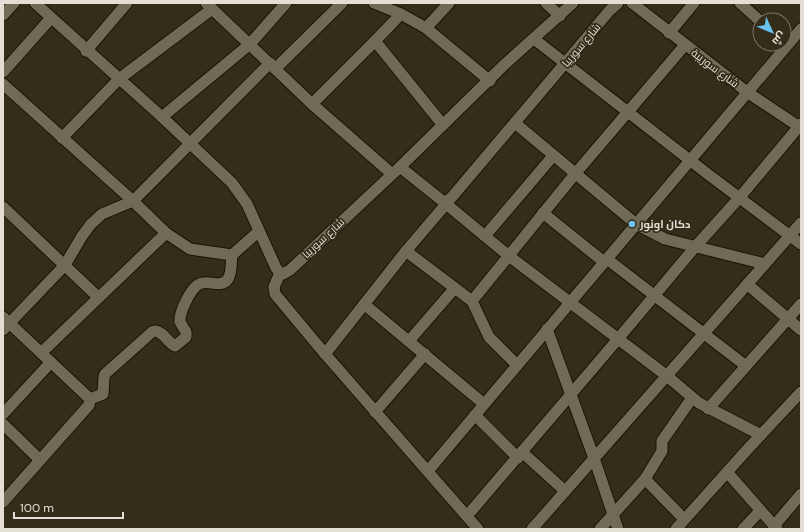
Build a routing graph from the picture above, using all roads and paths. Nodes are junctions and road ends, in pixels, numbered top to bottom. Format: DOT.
graph roads {
  1 [pos="14,3"];
  2 [pos="34,3"];
  3 [pos="127,3"];
  4 [pos="286,3"];
  5 [pos="342,3"];
  6 [pos="374,3"];
  7 [pos="449,3"];
  8 [pos="546,3"];
  9 [pos="573,3"];
  10 [pos="618,3"];
  11 [pos="632,3"];
  12 [pos="694,3"];
  13 [pos="740,3"];
  14 [pos="209,6"];
  15 [pos="401,14"];
  16 [pos="752,14"];
  17 [pos="3,15"];
  18 [pos="560,16"];
  19 [pos="51,18"];
  20 [pos="426,28"];
  21 [pos="801,29"];
  22 [pos="669,33"];
  23 [pos="792,38"];
  24 [pos="534,39"];
  25 [pos="376,41"];
  26 [pos="250,44"];
  27 [pos="685,45"];
  28 [pos="86,51"];
  29 [pos="780,52"];
  30 [pos="566,63"];
  31 [pos="273,66"];
  32 [pos="3,72"];
  33 [pos="119,79"];
  34 [pos="490,81"];
  35 [pos="3,84"];
  36 [pos="747,92"];
  37 [pos="312,104"];
  38 [pos="628,113"];
  39 [pos="162,117"];
  40 [pos="515,123"];
  41 [pos="443,125"];
  42 [pos="800,126"];
  43 [pos="62,138"];
  44 [pos="190,144"];
  45 [pos="553,156"];
  46 [pos="690,160"];
  47 [pos="396,171"];
  48 [pos="575,174"];
  49 [pos="740,197"];
  50 [pos="133,201"];
  51 [pos="445,204"];
  52 [pos="3,207"];
  53 [pos="543,213"];
  54 [pos="801,223"];
  55 [pos="636,224"];
  56 [pos="259,231"];
  57 [pos="166,233"];
  58 [pos="485,236"];
  59 [pos="790,236"];
  60 [pos="801,244"];
  61 [pos="695,247"];
  62 [pos="406,250"];
  63 [pos="232,255"];
  64 [pos="509,256"];
  65 [pos="605,260"];
  66 [pos="765,264"];
  67 [pos="65,265"];
  68 [pos="280,273"];
  69 [pos="747,284"];
  70 [pos="454,289"];
  71 [pos="654,295"];
  72 [pos="98,297"];
  73 [pos="472,301"];
  74 [pos="570,302"];
  75 [pos="364,304"];
  76 [pos="801,304"];
  77 [pos="788,319"];
  78 [pos="5,323"];
  79 [pos="548,329"];
  80 [pos="801,330"];
  81 [pos="704,334"];
  82 [pos="618,339"];
  83 [pos="409,341"];
  84 [pos="41,353"];
  85 [pos="325,354"];
  86 [pos="425,354"];
  87 [pos="51,362"];
  88 [pos="517,365"];
  89 [pos="746,366"];
  90 [pos="667,376"];
  91 [pos="801,392"];
  92 [pos="571,395"];
  93 [pos="692,398"];
  94 [pos="90,399"];
  95 [pos="484,404"];
  96 [pos="796,406"];
  97 [pos="708,409"];
  98 [pos="375,412"];
  99 [pos="3,414"];
  100 [pos="475,415"];
  101 [pos="3,424"];
  102 [pos="761,435"];
  103 [pos="520,455"];
  104 [pos="594,458"];
  105 [pos="40,460"];
  106 [pos="428,471"];
  107 [pos="727,472"];
  108 [pos="645,479"];
  109 [pos="565,491"];
  110 [pos="801,494"];
  111 [pos="3,502"];
  112 [pos="760,511"];
  113 [pos="614,514"];
  114 [pos="467,516"];
  115 [pos="684,519"];
  116 [pos="776,527"];
  117 [pos="478,529"];
  118 [pos="532,529"];
  119 [pos="600,529"];
  120 [pos="618,529"];
  121 [pos="676,529"];
  122 [pos="744,529"];
  1 -- 17 [label="street"];
  2 -- 19 [label="street"];
  3 -- 28 [label="street"];
  4 -- 26 [label="street"];
  5 -- 31 [label="street"];
  6 -- 15 [label="street"];
  7 -- 20 [label="street"];
  8 -- 18 [label="street"];
  9 -- 18 [label="street, شارع سوريبا"];
  10 -- 30 [label="street, شارع سوريبا"];
  11 -- 22 [label="street, شارع سوريبة"];
  12 -- 22 [label="street"];
  13 -- 16 [label="street"];
  14 -- 26 [label="street"];
  14 -- 33 [label="street"];
  15 -- 20 [label="street"];
  15 -- 25 [label="street"];
  18 -- 24 [label="street, شارع سوريبا"];
  19 -- 28 [label="street"];
  19 -- 32 [label="street"];
  20 -- 34 [label="street"];
  21 -- 23 [label="street"];
  22 -- 27 [label="street, شارع سوريبة"];
  24 -- 30 [label="street"];
  24 -- 34 [label="street, شارع سوريبا"];
  25 -- 37 [label="street"];
  25 -- 41 [label="street"];
  26 -- 31 [label="street"];
  26 -- 39 [label="street"];
  27 -- 36 [label="street, شارع سوريبة"];
  27 -- 38 [label="street"];
  28 -- 33 [label="street"];
  29 -- 36 [label="street"];
  30 -- 38 [label="street"];
  30 -- 40 [label="street, شارع سوريبا"];
  31 -- 37 [label="street"];
  31 -- 44 [label="street"];
  33 -- 39 [label="street"];
  33 -- 43 [label="street"];
  34 -- 41 [label="street, شارع سوريبا"];
  35 -- 43 [label="street"];
  36 -- 42 [label="street, شارع سوريبة"];
  36 -- 46 [label="street"];
  37 -- 47 [label="street"];
  38 -- 46 [label="street"];
  38 -- 48 [label="street"];
  39 -- 44 [label="street"];
  40 -- 45 [label="street"];
  40 -- 51 [label="street, شارع سوريبا"];
  41 -- 47 [label="street, شارع سوريبا"];
  42 -- 49 [label="street"];
  43 -- 50 [label="street"];
  44 -- 50 [label="street"];
  44 -- 56 [label="street"];
  45 -- 48 [label="street"];
  45 -- 58 [label="street"];
  46 -- 49 [label="street"];
  46 -- 55 [label="street"];
  47 -- 51 [label="street"];
  47 -- 68 [label="street, شارع سوريبا"];
  48 -- 53 [label="street"];
  48 -- 55 [label="street"];
  49 -- 59 [label="street"];
  49 -- 61 [label="street"];
  50 -- 57 [label="street"];
  50 -- 67 [label="street"];
  51 -- 58 [label="street"];
  51 -- 62 [label="street, شارع سوريبا"];
  52 -- 67 [label="street"];
  53 -- 64 [label="street"];
  53 -- 65 [label="street"];
  54 -- 59 [label="street"];
  55 -- 61 [label="street"];
  55 -- 65 [label="street"];
  56 -- 63 [label="street"];
  56 -- 68 [label="street"];
  57 -- 63 [label="street"];
  57 -- 72 [label="street"];
  58 -- 64 [label="street"];
  59 -- 60 [label="street"];
  59 -- 66 [label="street"];
  61 -- 66 [label="street"];
  61 -- 71 [label="street"];
  62 -- 70 [label="street"];
  62 -- 75 [label="street, شارع سوريبا"];
  63 -- 94 [label="street"];
  64 -- 73 [label="street"];
  64 -- 74 [label="street"];
  65 -- 71 [label="street"];
  65 -- 74 [label="street"];
  66 -- 69 [label="street"];
  67 -- 72 [label="street"];
  67 -- 78 [label="street"];
  68 -- 85 [label="street"];
  69 -- 77 [label="street"];
  69 -- 81 [label="street"];
  70 -- 73 [label="street"];
  70 -- 83 [label="street"];
  71 -- 81 [label="street"];
  71 -- 82 [label="street"];
  72 -- 84 [label="street"];
  73 -- 88 [label="street"];
  74 -- 79 [label="street"];
  74 -- 82 [label="street"];
  75 -- 83 [label="street"];
  75 -- 85 [label="street, شارع سوريبا"];
  76 -- 77 [label="street"];
  77 -- 80 [label="street"];
  77 -- 89 [label="street"];
  78 -- 84 [label="street"];
  79 -- 88 [label="street"];
  79 -- 92 [label="street"];
  81 -- 89 [label="street"];
  81 -- 90 [label="street"];
  82 -- 90 [label="street"];
  82 -- 92 [label="street"];
  83 -- 86 [label="street"];
  84 -- 87 [label="street"];
  85 -- 98 [label="street"];
  86 -- 95 [label="street"];
  86 -- 98 [label="street"];
  87 -- 94 [label="street"];
  87 -- 99 [label="street"];
  88 -- 95 [label="street"];
  89 -- 97 [label="street"];
  90 -- 93 [label="street"];
  90 -- 104 [label="street"];
  91 -- 96 [label="street"];
  92 -- 103 [label="street"];
  92 -- 104 [label="street"];
  93 -- 97 [label="street"];
  93 -- 108 [label="street"];
  94 -- 105 [label="street"];
  95 -- 100 [label="street"];
  96 -- 102 [label="street"];
  97 -- 102 [label="street"];
  98 -- 106 [label="street"];
  100 -- 103 [label="street"];
  100 -- 106 [label="street"];
  101 -- 105 [label="street"];
  102 -- 107 [label="street"];
  103 -- 109 [label="street"];
  103 -- 114 [label="street"];
  104 -- 109 [label="street"];
  104 -- 113 [label="street"];
  105 -- 111 [label="street"];
  106 -- 114 [label="street"];
  107 -- 112 [label="street"];
  107 -- 115 [label="street"];
  108 -- 113 [label="street"];
  108 -- 115 [label="street"];
  109 -- 118 [label="street"];
  110 -- 116 [label="street"];
  112 -- 116 [label="street"];
  112 -- 122 [label="street"];
  113 -- 119 [label="street"];
  113 -- 120 [label="street"];
  114 -- 117 [label="street"];
  115 -- 121 [label="street"];
}
